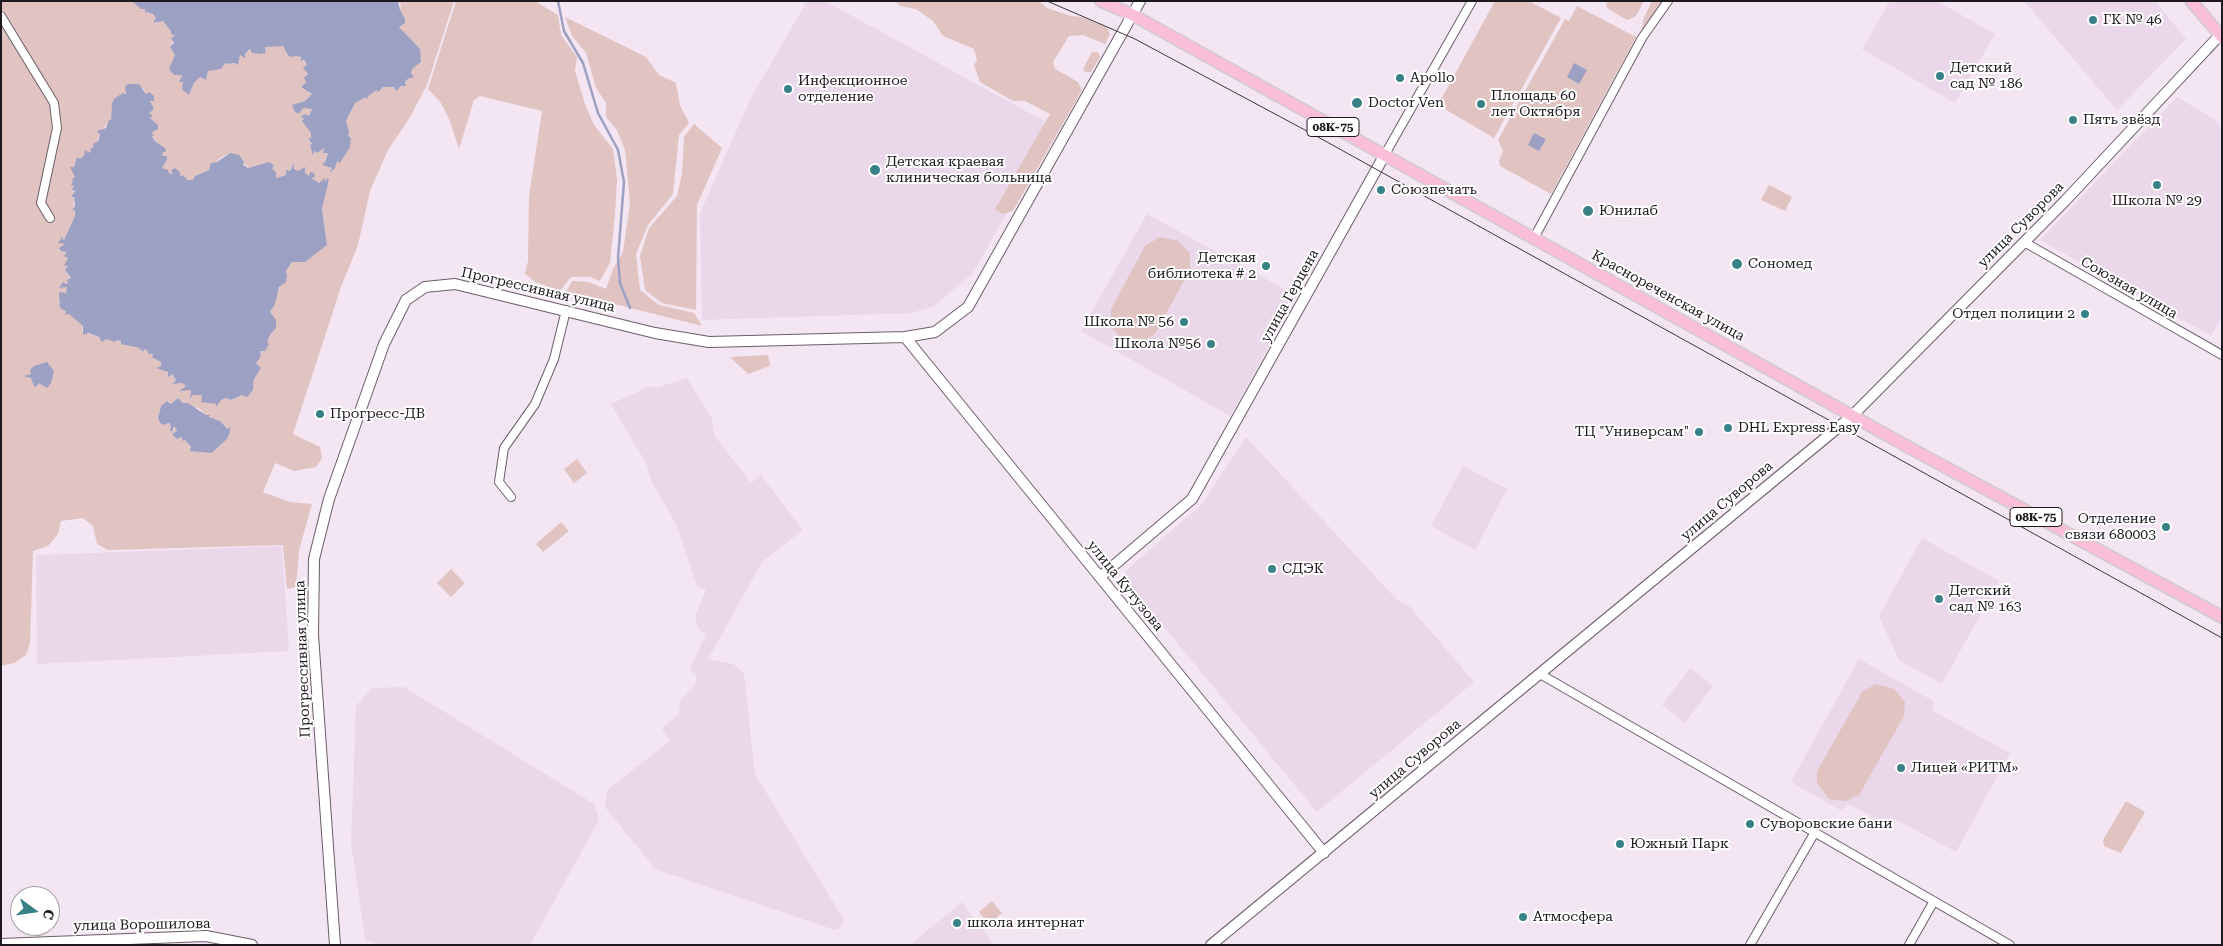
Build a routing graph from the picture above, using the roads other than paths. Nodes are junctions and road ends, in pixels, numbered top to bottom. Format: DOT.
graph roads {
  1 [pos="1100,1"];
  2 [pos="1140,1"];
  3 [pos="1472,1"];
  4 [pos="1668,1"];
  5 [pos="2191,1"];
  6 [pos="1133,15"];
  7 [pos="1,16"];
  8 [pos="2221,36"];
  9 [pos="1384,156"];
  10 [pos="50,218"];
  11 [pos="1534,238"];
  12 [pos="2024,242"];
  13 [pos="566,310"];
  14 [pos="905,336"];
  15 [pos="2222,355"];
  16 [pos="1852,416"];
  17 [pos="511,497"];
  18 [pos="1100,577"];
  19 [pos="2222,617"];
  20 [pos="1540,674"];
  21 [pos="1814,832"];
  22 [pos="1324,853"];
  23 [pos="1934,901"];
  24 [pos="1,944"];
  25 [pos="252,945"];
  26 [pos="335,945"];
  27 [pos="1211,945"];
  28 [pos="1750,945"];
  29 [pos="1909,945"];
  30 [pos="2010,945"];
  1 -- 6 [label="main road, Краснореченская улица / 08К-75"];
  2 -- 6 [label="street, Прогрессивная улица"];
  3 -- 9 [label="street, улица Герцена"];
  4 -- 11 [label="street"];
  5 -- 8 [label="main road"];
  6 -- 9 [label="main road, Краснореченская улица / 08К-75"];
  6 -- 14 [label="street, Прогрессивная улица"];
  7 -- 10 [label="street"];
  8 -- 12 [label="street, улица Суворова"];
  9 -- 11 [label="main road, Краснореченская улица / 08К-75"];
  9 -- 18 [label="street, улица Герцена"];
  11 -- 16 [label="main road, Краснореченская улица / 08К-75"];
  12 -- 15 [label="street, Союзная улица"];
  12 -- 16 [label="street, улица Суворова"];
  13 -- 14 [label="street, Прогрессивная улица"];
  13 -- 17 [label="street"];
  13 -- 26 [label="street, Прогрессивная улица"];
  14 -- 18 [label="street, улица Кутузова"];
  16 -- 19 [label="main road, Краснореченская улица / 08К-75"];
  16 -- 20 [label="street, улица Суворова"];
  18 -- 22 [label="street, улица Кутузова"];
  20 -- 21 [label="street"];
  20 -- 22 [label="street, улица Суворова"];
  21 -- 23 [label="street"];
  21 -- 28 [label="street"];
  22 -- 27 [label="street, улица Суворова"];
  23 -- 29 [label="street"];
  23 -- 30 [label="street"];
  24 -- 25 [label="street, улица Ворошилова"];
}
